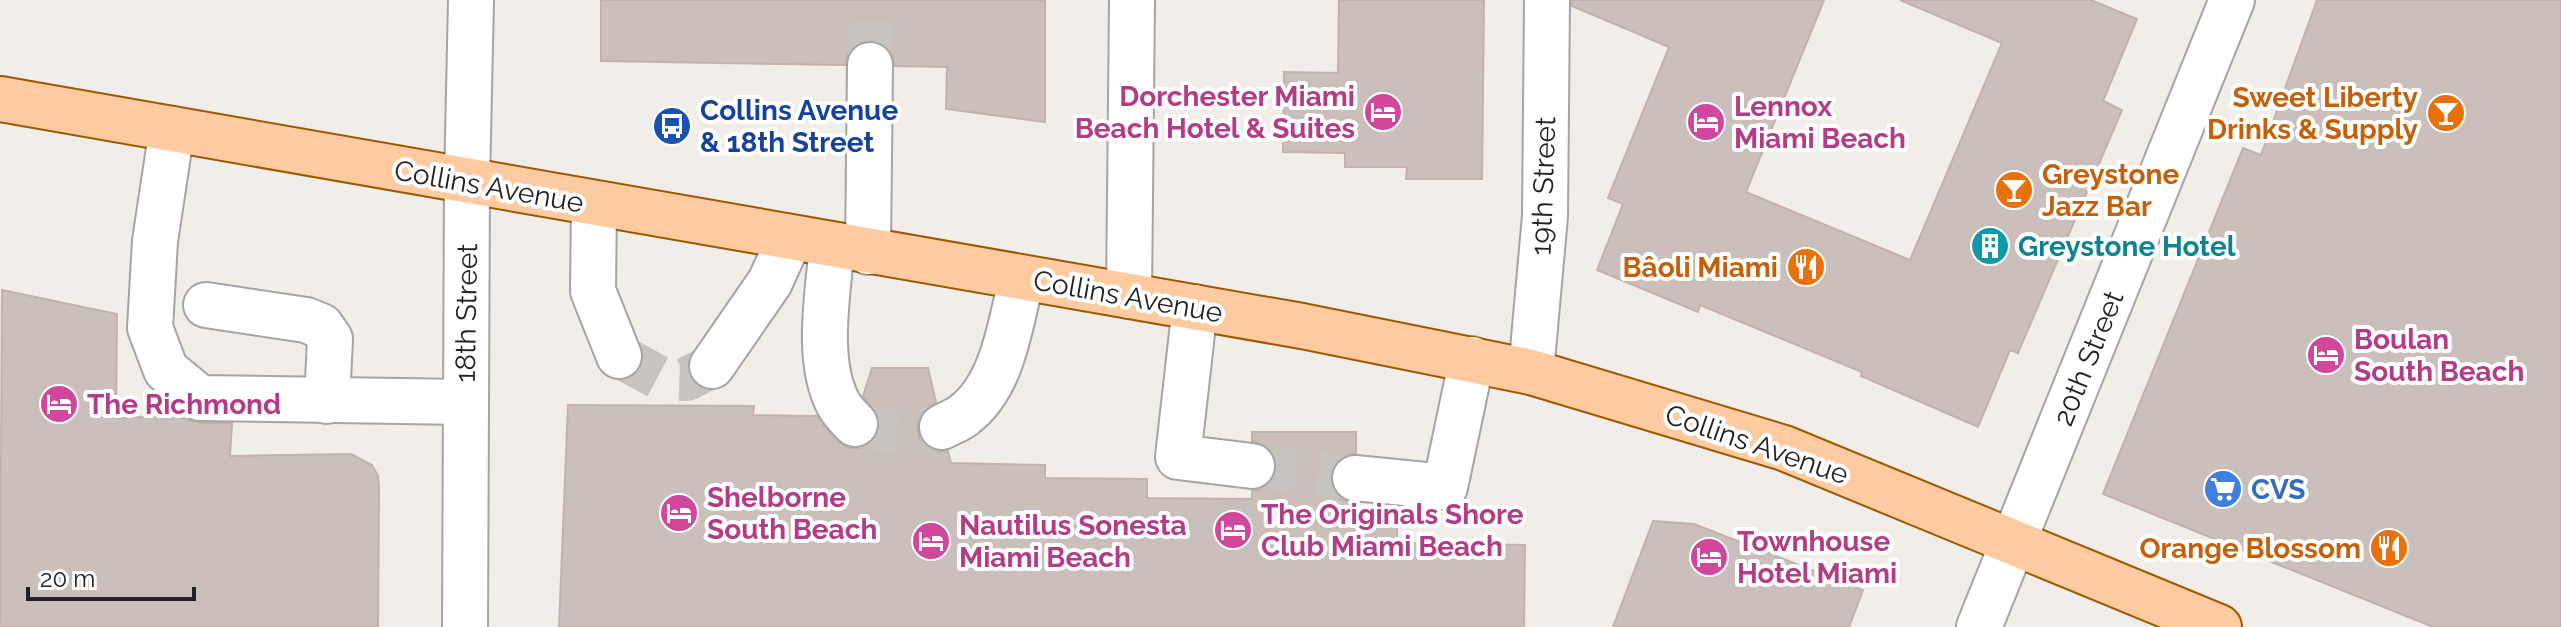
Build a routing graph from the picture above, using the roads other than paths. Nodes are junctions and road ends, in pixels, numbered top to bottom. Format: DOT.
graph roads {
  1 [pos="471,0"];
  2 [pos="1132,0"];
  3 [pos="1547,0"];
  4 [pos="2232,0"];
  5 [pos="870,65"];
  6 [pos="0,99"];
  7 [pos="172,129"];
  8 [pos="467,182"];
  9 [pos="594,204"];
  10 [pos="790,238"];
  11 [pos="850,249"];
  12 [pos="1022,278"];
  13 [pos="1129,296"];
  14 [pos="206,305"];
  15 [pos="1195,307"];
  16 [pos="619,356"];
  17 [pos="1472,359"];
  18 [pos="712,366"];
  19 [pos="1531,372"];
  20 [pos="327,401"];
  21 [pos="465,402"];
  22 [pos="855,424"];
  23 [pos="942,427"];
  24 [pos="1252,466"];
  25 [pos="1355,478"];
  26 [pos="2015,542"];
  27 [pos="465,627"];
  28 [pos="1979,627"];
  29 [pos="2219,627"];
  1 -- 8 [label="street, 18th Street"];
  2 -- 13 [label="street"];
  3 -- 19 [label="street, 19th Street"];
  4 -- 26 [label="street, 20th Street"];
  5 -- 11 [label="street"];
  6 -- 7 [label="main road, Collins Avenue"];
  7 -- 8 [label="main road, Collins Avenue"];
  7 -- 20 [label="street"];
  8 -- 9 [label="main road, Collins Avenue"];
  8 -- 21 [label="street, 18th Street"];
  9 -- 10 [label="main road, Collins Avenue"];
  9 -- 16 [label="street"];
  10 -- 11 [label="main road, Collins Avenue"];
  10 -- 18 [label="street"];
  11 -- 12 [label="main road, Collins Avenue"];
  11 -- 22 [label="street"];
  12 -- 13 [label="main road, Collins Avenue"];
  12 -- 23 [label="street"];
  13 -- 15 [label="main road, Collins Avenue"];
  14 -- 20 [label="street"];
  15 -- 17 [label="main road, Collins Avenue"];
  15 -- 24 [label="street"];
  17 -- 19 [label="main road, Collins Avenue"];
  17 -- 25 [label="street"];
  19 -- 26 [label="main road, Collins Avenue"];
  20 -- 21 [label="street"];
  21 -- 27 [label="street, 18th Street"];
  26 -- 28 [label="street, 20th Street"];
  26 -- 29 [label="main road, Collins Avenue"];
}
